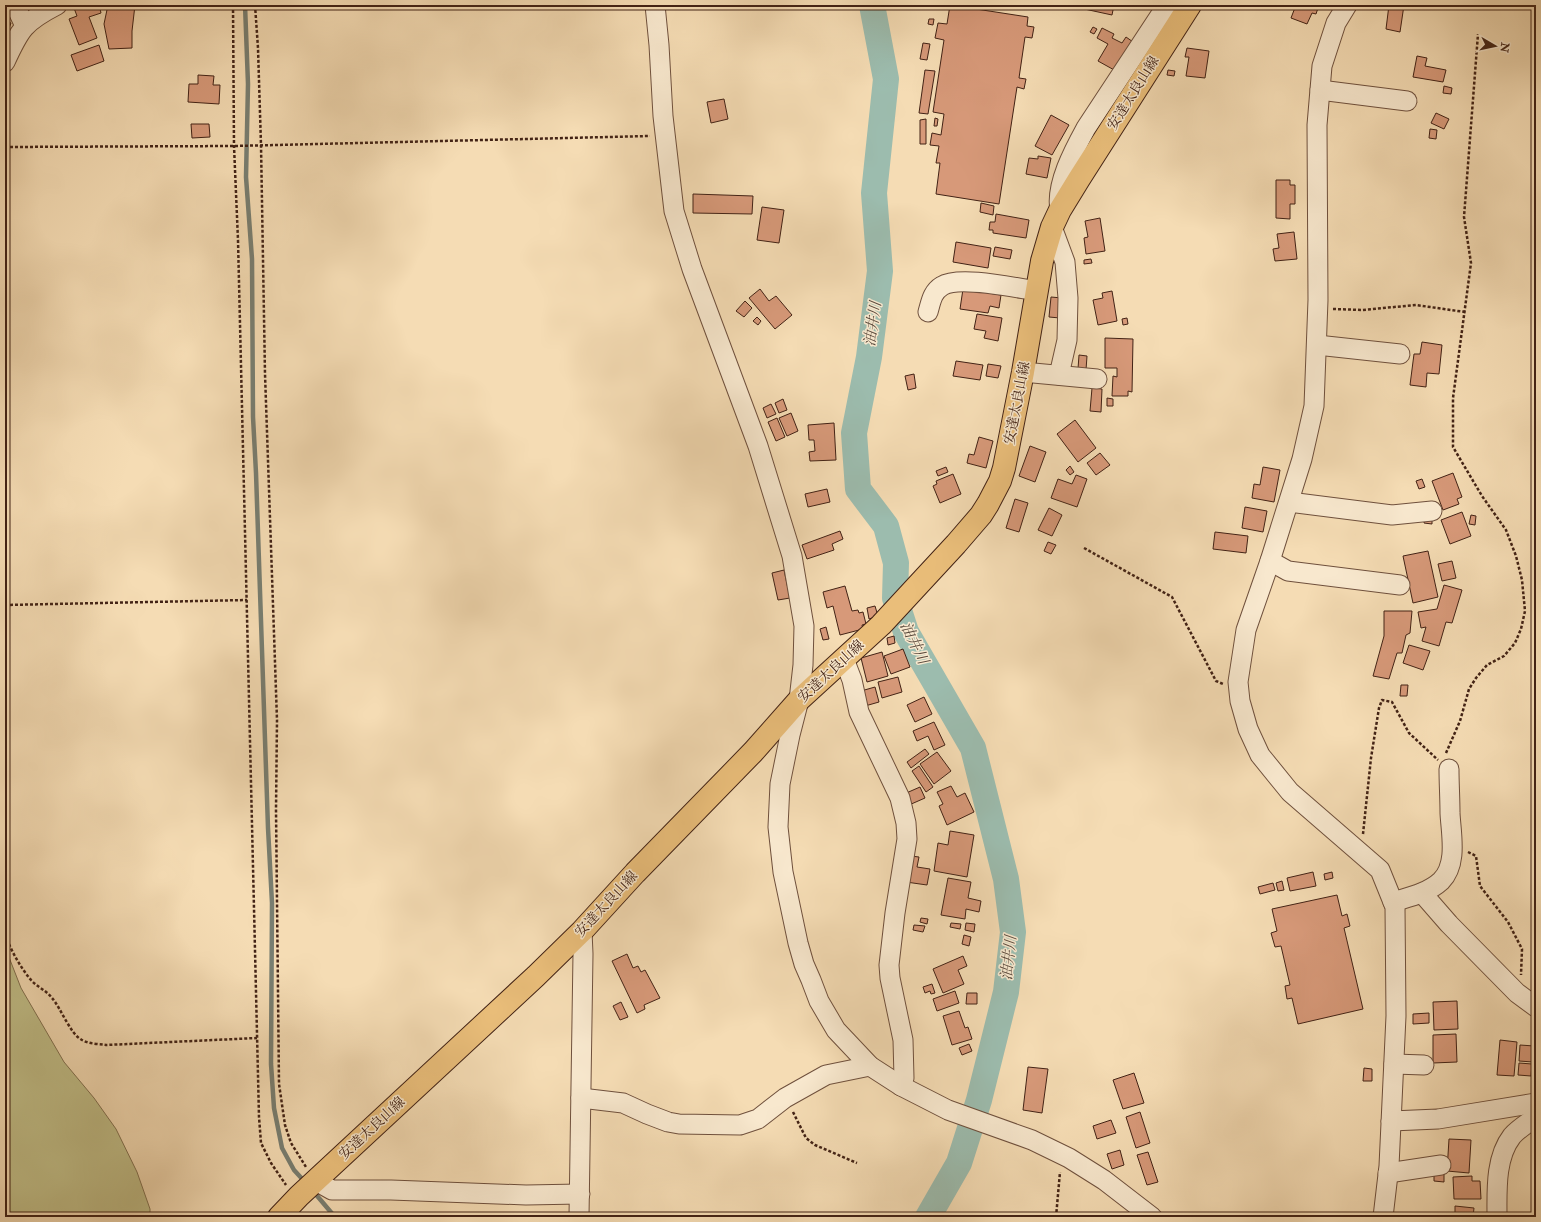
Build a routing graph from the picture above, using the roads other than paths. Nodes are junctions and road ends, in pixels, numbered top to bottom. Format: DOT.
graph roads {
  1 [pos="57,5"];
  2 [pos="656,5"];
  3 [pos="1167,5"];
  4 [pos="1190,5"];
  5 [pos="1347,5"];
  6 [pos="16,13"];
  7 [pos="5,62"];
  8 [pos="1320,90"];
  9 [pos="1407,101"];
  10 [pos="1056,218"];
  11 [pos="1037,291"];
  12 [pos="928,312"];
  13 [pos="1317,345"];
  14 [pos="1400,354"];
  15 [pos="1023,372"];
  16 [pos="1059,375"];
  17 [pos="1097,379"];
  18 [pos="1289,502"];
  19 [pos="1432,511"];
  20 [pos="1270,561"];
  21 [pos="1400,585"];
  22 [pos="844,659"];
  23 [pos="799,700"];
  24 [pos="1449,769"];
  25 [pos="1422,893"];
  26 [pos="1393,902"];
  27 [pos="582,931"];
  28 [pos="1536,1007"];
  29 [pos="1394,1064"];
  30 [pos="1424,1065"];
  31 [pos="870,1066"];
  32 [pos="901,1086"];
  33 [pos="581,1098"];
  34 [pos="1536,1103"];
  35 [pos="1536,1117"];
  36 [pos="1391,1121"];
  37 [pos="1441,1165"];
  38 [pos="1388,1173"];
  39 [pos="307,1189"];
  40 [pos="580,1194"];
  41 [pos="279,1217"];
  42 [pos="579,1217"];
  43 [pos="1152,1217"];
  44 [pos="1383,1217"];
  45 [pos="1497,1217"];
  1 -- 6 [label="street"];
  2 -- 23 [label="street"];
  3 -- 10 [label="street"];
  4 -- 10 [label="main road, 安達太良山線"];
  5 -- 8 [label="street"];
  6 -- 7 [label="street"];
  8 -- 9 [label="street"];
  8 -- 13 [label="street"];
  10 -- 11 [label="main road, 安達太良山線"];
  10 -- 16 [label="street"];
  11 -- 12 [label="street"];
  11 -- 15 [label="main road, 安達太良山線"];
  13 -- 14 [label="street"];
  13 -- 18 [label="street"];
  15 -- 16 [label="street"];
  15 -- 22 [label="main road, 安達太良山線"];
  16 -- 17 [label="street"];
  18 -- 19 [label="street"];
  18 -- 20 [label="street"];
  20 -- 21 [label="street"];
  20 -- 26 [label="street"];
  22 -- 23 [label="main road, 安達太良山線"];
  22 -- 32 [label="street"];
  23 -- 27 [label="main road, 安達太良山線"];
  23 -- 31 [label="street"];
  24 -- 25 [label="street"];
  25 -- 26 [label="street"];
  25 -- 28 [label="street"];
  26 -- 29 [label="street"];
  27 -- 33 [label="street"];
  27 -- 39 [label="main road, 安達太良山線"];
  29 -- 30 [label="street"];
  29 -- 36 [label="street"];
  31 -- 32 [label="street"];
  31 -- 33 [label="street"];
  32 -- 43 [label="street"];
  33 -- 40 [label="street"];
  34 -- 36 [label="street"];
  35 -- 45 [label="street"];
  36 -- 38 [label="street"];
  37 -- 38 [label="street"];
  38 -- 44 [label="street"];
  39 -- 40 [label="street"];
  39 -- 41 [label="main road, 安達太良山線"];
  40 -- 42 [label="street"];
}
